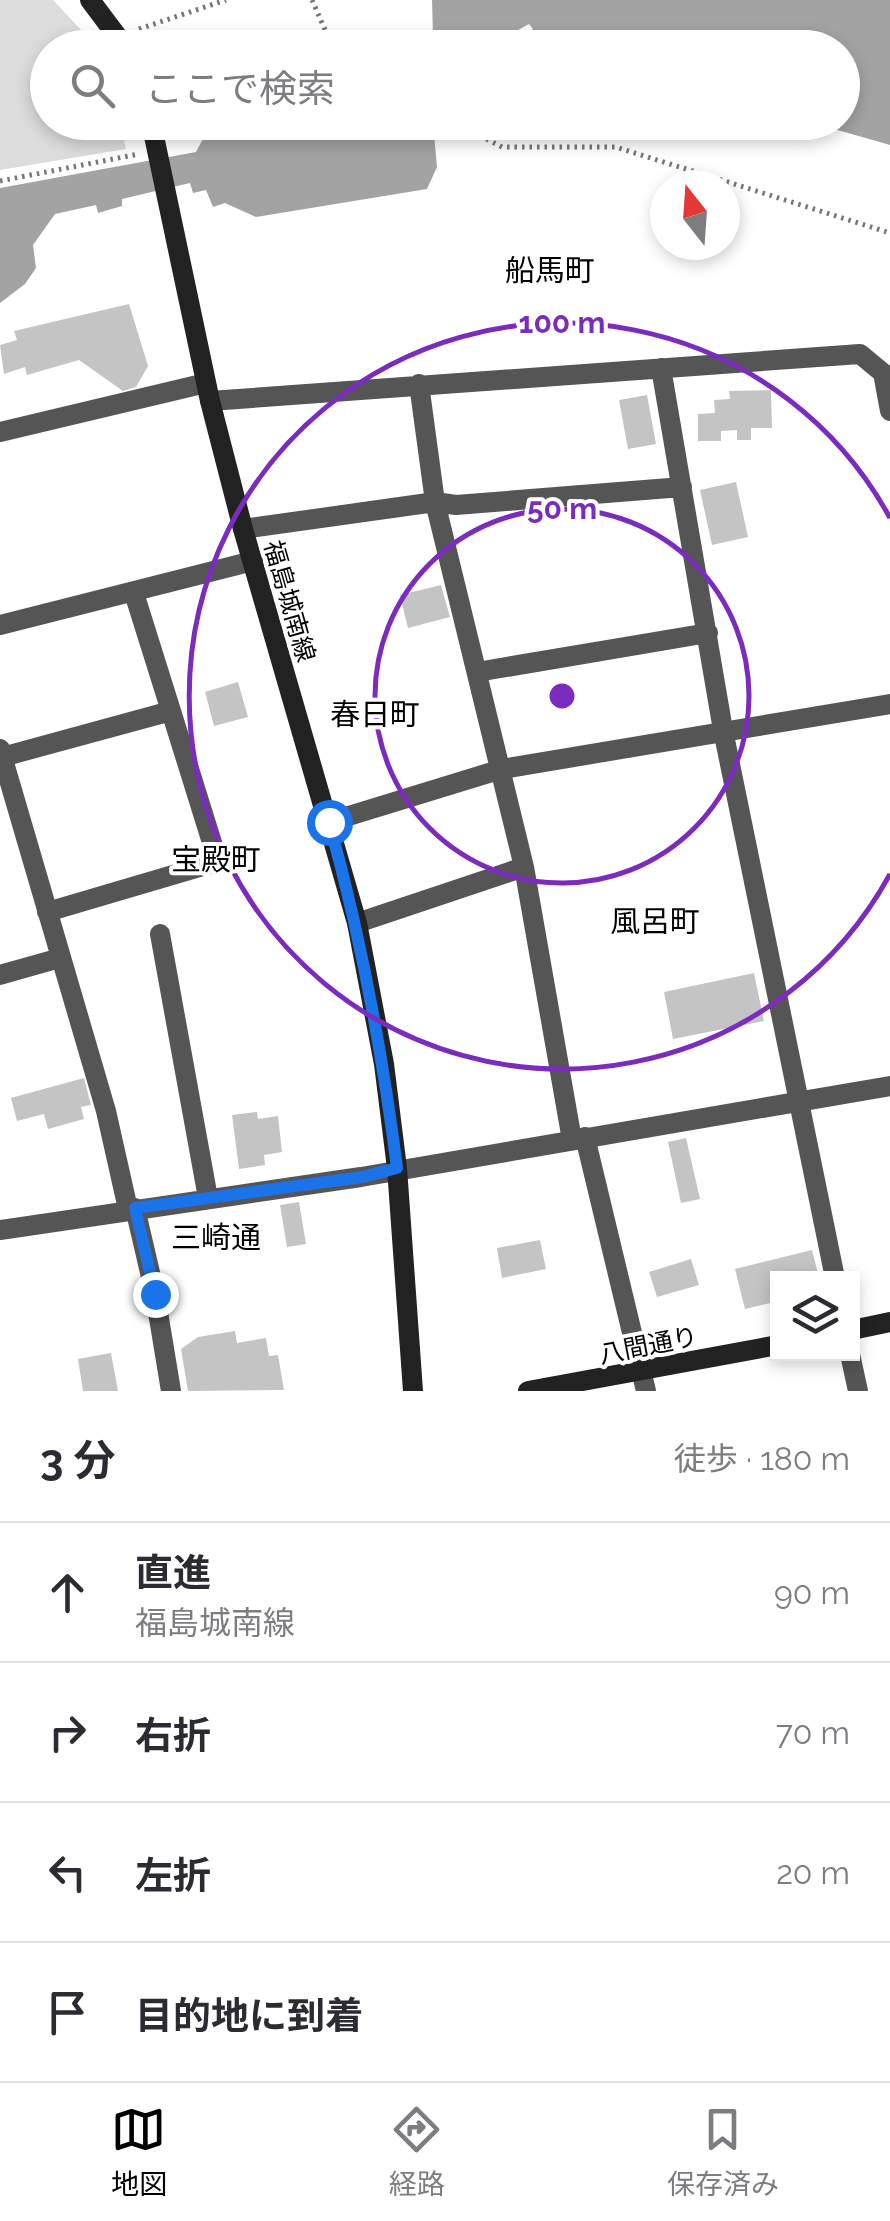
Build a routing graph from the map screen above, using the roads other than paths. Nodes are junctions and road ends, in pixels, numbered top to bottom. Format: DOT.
graph roads {
  1 [pos="90,0"];
  2 [pos="113,30"];
  3 [pos="155,140"];
  4 [pos="661,368"];
  5 [pos="419,384"];
  6 [pos="208,392"];
  7 [pos="890,411"];
  8 [pos="0,432"];
  9 [pos="682,487"];
  10 [pos="435,502"];
  11 [pos="243,530"];
  12 [pos="253,561"];
  13 [pos="134,593"];
  14 [pos="0,626"];
  15 [pos="708,633"];
  16 [pos="477,672"];
  17 [pos="890,704"];
  18 [pos="171,712"];
  19 [pos="723,730"];
  20 [pos="1,753"];
  21 [pos="502,769"];
  22 [pos="329,822"];
  23 [pos="524,867"];
  24 [pos="48,912"];
  25 [pos="357,923"];
  26 [pos="160,934"];
  27 [pos="60,958"];
  28 [pos="0,975"];
  29 [pos="890,1086"];
  30 [pos="799,1102"];
  31 [pos="579,1138"];
  32 [pos="397,1168"];
  33 [pos="208,1198"];
  34 [pos="132,1209"];
  35 [pos="0,1230"];
  36 [pos="834,1271"];
  37 [pos="890,1322"];
  38 [pos="860,1328"];
  39 [pos="770,1347"];
  40 [pos="852,1361"];
  41 [pos="644,1382"];
  42 [pos="171,1391"];
  43 [pos="413,1391"];
  44 [pos="528,1391"];
  45 [pos="858,1391"];
  1 -- 2 [label="main road"];
  3 -- 6 [label="main road, 福島城南線"];
  4 -- 5 [label="street"];
  4 -- 7 [label="street"];
  4 -- 9 [label="street"];
  5 -- 6 [label="street"];
  5 -- 10 [label="street"];
  6 -- 8 [label="street"];
  6 -- 11 [label="main road, 福島城南線"];
  9 -- 10 [label="street"];
  9 -- 15 [label="street"];
  10 -- 11 [label="street"];
  10 -- 16 [label="street"];
  11 -- 12 [label="main road, 福島城南線"];
  12 -- 13 [label="street"];
  12 -- 22 [label="main road, 福島城南線"];
  13 -- 14 [label="street"];
  13 -- 18 [label="street"];
  15 -- 16 [label="street"];
  15 -- 19 [label="street"];
  16 -- 21 [label="street"];
  17 -- 19 [label="street"];
  18 -- 20 [label="street"];
  18 -- 24 [label="street"];
  19 -- 21 [label="street"];
  19 -- 30 [label="street"];
  20 -- 24 [label="street"];
  21 -- 22 [label="street"];
  21 -- 23 [label="street"];
  22 -- 25 [label="main road, 福島城南線"];
  23 -- 25 [label="street"];
  23 -- 31 [label="street"];
  24 -- 27 [label="street"];
  25 -- 32 [label="main road, 福島城南線"];
  26 -- 33 [label="street"];
  27 -- 28 [label="street"];
  27 -- 34 [label="street"];
  29 -- 30 [label="street"];
  30 -- 31 [label="street"];
  30 -- 36 [label="street"];
  31 -- 32 [label="street"];
  31 -- 41 [label="street"];
  32 -- 33 [label="street"];
  32 -- 43 [label="main road, 福島城南線"];
  33 -- 34 [label="street"];
  34 -- 35 [label="street"];
  34 -- 42 [label="street"];
  37 -- 38 [label="main road"];
  39 -- 41 [label="main road, 八間通り"];
  40 -- 45 [label="street"];
  41 -- 44 [label="main road, 八間通り"];
}
